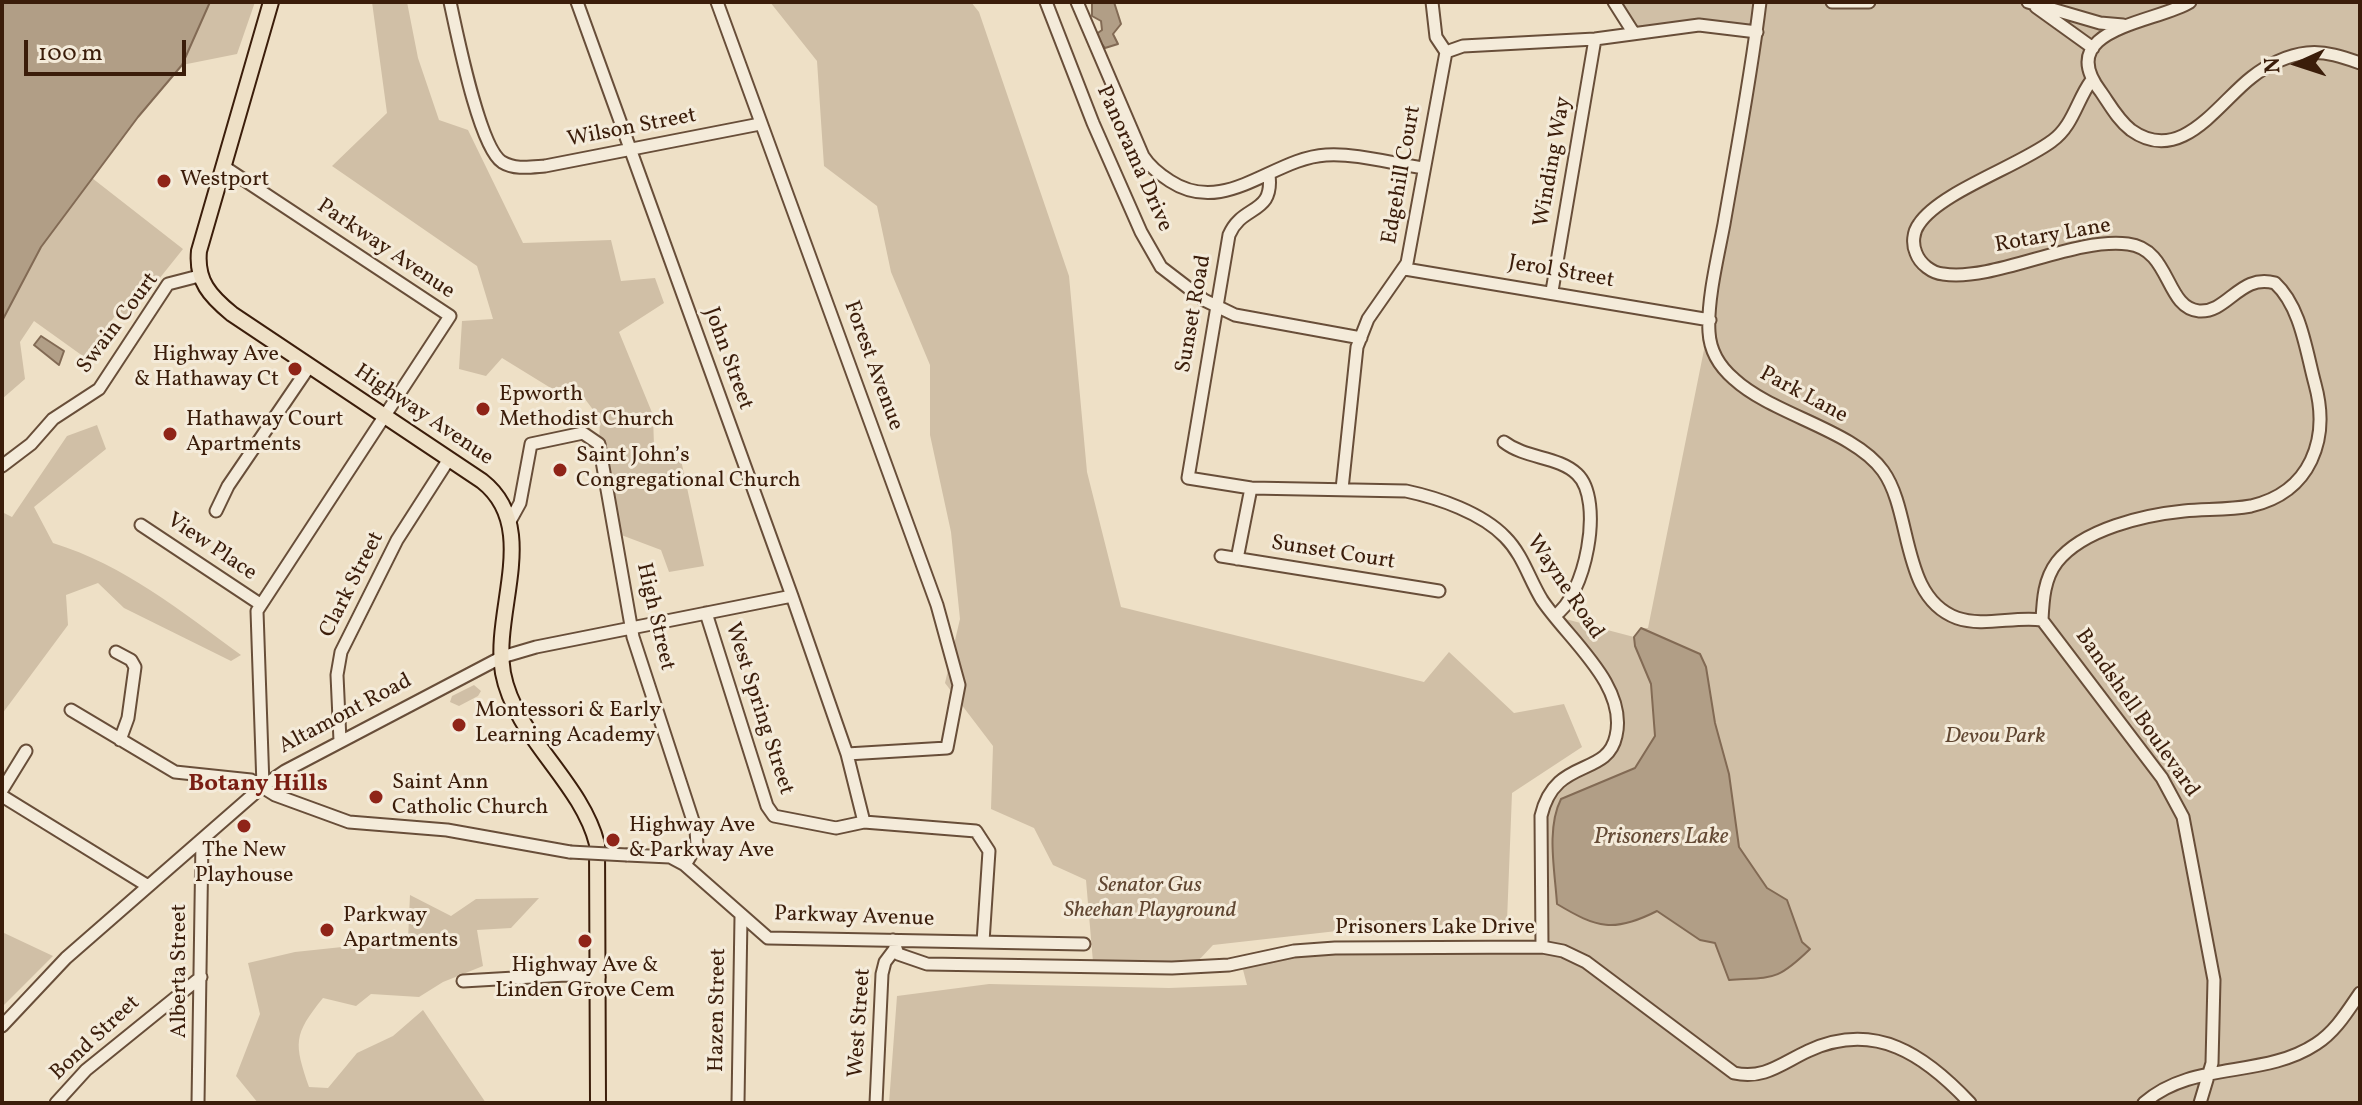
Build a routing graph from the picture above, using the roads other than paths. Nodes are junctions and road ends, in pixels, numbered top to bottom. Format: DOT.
graph roads {
  1 [pos="271,2"];
  2 [pos="450,2"];
  3 [pos="577,2"];
  4 [pos="717,2"];
  5 [pos="1046,2"];
  6 [pos="1077,2"];
  7 [pos="1432,2"];
  8 [pos="1614,2"];
  9 [pos="1760,2"];
  10 [pos="1832,2"];
  11 [pos="1869,2"];
  12 [pos="2029,2"];
  13 [pos="2190,2"];
  14 [pos="2124,25"];
  15 [pos="1633,32"];
  16 [pos="1757,32"];
  17 [pos="1595,39"];
  18 [pos="2093,48"];
  19 [pos="1446,52"];
  20 [pos="2360,63"];
  21 [pos="2091,81"];
  22 [pos="760,124"];
  23 [pos="629,150"];
  24 [pos="223,166"];
  25 [pos="1424,168"];
  26 [pos="1269,175"];
  27 [pos="1405,269"];
  28 [pos="199,276"];
  29 [pos="1552,291"];
  30 [pos="1217,307"];
  31 [pos="1710,320"];
  32 [pos="1361,338"];
  33 [pos="309,367"];
  34 [pos="383,417"];
  35 [pos="1504,442"];
  36 [pos="449,459"];
  37 [pos="2,466"];
  38 [pos="1188,478"];
  39 [pos="1251,488"];
  40 [pos="1342,489"];
  41 [pos="216,511"];
  42 [pos="509,523"];
  43 [pos="141,525"];
  44 [pos="1221,556"];
  45 [pos="1237,559"];
  46 [pos="1439,591"];
  47 [pos="792,596"];
  48 [pos="260,604"];
  49 [pos="706,613"];
  50 [pos="1554,616"];
  51 [pos="2042,620"];
  52 [pos="631,627"];
  53 [pos="116,652"];
  54 [pos="502,657"];
  55 [pos="71,710"];
  56 [pos="120,740"];
  57 [pos="340,741"];
  58 [pos="26,751"];
  59 [pos="847,754"];
  60 [pos="263,786"];
  61 [pos="2,790"];
  62 [pos="2,796"];
  63 [pos="864,822"];
  64 [pos="202,840"];
  65 [pos="685,865"];
  66 [pos="148,886"];
  67 [pos="741,917"];
  68 [pos="983,942"];
  69 [pos="1084,944"];
  70 [pos="894,945"];
  71 [pos="1542,947"];
  72 [pos="201,977"];
  73 [pos="599,977"];
  74 [pos="463,981"];
  75 [pos="2360,993"];
  76 [pos="2,1026"];
  77 [pos="2211,1072"];
  78 [pos="56,1103"];
  79 [pos="198,1103"];
  80 [pos="598,1103"];
  81 [pos="738,1103"];
  82 [pos="876,1103"];
  83 [pos="1970,1103"];
  84 [pos="2144,1103"];
  85 [pos="2200,1103"];
  1 -- 24 [label="main road"];
  2 -- 23 [label="street, Wilson Street"];
  3 -- 23 [label="street, John Street"];
  4 -- 22 [label="street, Forest Avenue"];
  5 -- 30 [label="street, Panorama Drive"];
  6 -- 26 [label="street"];
  7 -- 19 [label="street, Edgehill Court"];
  8 -- 15 [label="street"];
  9 -- 16 [label="street, Park Lane"];
  10 -- 11 [label="street"];
  12 -- 14 [label="street"];
  12 -- 18 [label="street"];
  13 -- 14 [label="street"];
  14 -- 18 [label="street"];
  15 -- 16 [label="street"];
  15 -- 17 [label="street"];
  16 -- 31 [label="street, Park Lane"];
  17 -- 19 [label="street"];
  17 -- 29 [label="street, Winding Way"];
  18 -- 21 [label="street"];
  19 -- 25 [label="street, Edgehill Court"];
  20 -- 21 [label="street"];
  21 -- 51 [label="street, Rotary Lane"];
  22 -- 23 [label="street, Wilson Street"];
  22 -- 59 [label="street, Forest Avenue"];
  23 -- 47 [label="street, John Street"];
  24 -- 28 [label="main road"];
  24 -- 34 [label="street, Parkway Avenue"];
  25 -- 26 [label="street"];
  25 -- 27 [label="street, Edgehill Court"];
  26 -- 30 [label="street, Sunset Road"];
  27 -- 29 [label="street, Jerol Street"];
  27 -- 32 [label="street, Edgehill Court"];
  28 -- 33 [label="main road, Highway Avenue"];
  28 -- 37 [label="street, Swain Court"];
  29 -- 31 [label="street, Jerol Street"];
  30 -- 32 [label="street, Panorama Drive"];
  30 -- 38 [label="street, Sunset Road"];
  31 -- 51 [label="street, Park Lane"];
  32 -- 40 [label="street, Edgehill Court"];
  33 -- 34 [label="main road, Highway Avenue"];
  33 -- 41 [label="street"];
  34 -- 36 [label="main road, Highway Avenue"];
  34 -- 48 [label="street, Parkway Avenue"];
  35 -- 50 [label="street"];
  36 -- 42 [label="main road, Highway Avenue"];
  36 -- 57 [label="street, Clark Street"];
  38 -- 39 [label="street, Wayne Road"];
  39 -- 40 [label="street, Wayne Road"];
  39 -- 45 [label="street"];
  40 -- 50 [label="street, Wayne Road"];
  42 -- 52 [label="street, High Street"];
  42 -- 54 [label="main road, Highway Avenue"];
  43 -- 48 [label="street, View Place"];
  44 -- 45 [label="street, Sunset Court"];
  45 -- 46 [label="street, Sunset Court"];
  47 -- 49 [label="street, Altamont Road"];
  47 -- 59 [label="street, John Street"];
  48 -- 60 [label="street, Parkway Avenue"];
  49 -- 52 [label="street, Altamont Road"];
  49 -- 63 [label="street, West Spring Street"];
  50 -- 71 [label="street, Wayne Road"];
  51 -- 77 [label="street, Bandshell Boulevard"];
  52 -- 54 [label="street, Altamont Road"];
  52 -- 65 [label="street, High Street"];
  53 -- 56 [label="street"];
  54 -- 57 [label="street, Altamont Road"];
  54 -- 73 [label="main road, Highway Avenue"];
  55 -- 56 [label="street"];
  56 -- 60 [label="street"];
  57 -- 60 [label="street, Altamont Road"];
  58 -- 61 [label="street"];
  59 -- 63 [label="street, John Street"];
  60 -- 64 [label="street, Altamont Road"];
  60 -- 65 [label="street, Parkway Avenue, bridge"];
  62 -- 66 [label="street"];
  63 -- 68 [label="street, West Spring Street"];
  64 -- 66 [label="street, Altamont Road"];
  64 -- 72 [label="street, Alberta Street"];
  65 -- 67 [label="street, Parkway Avenue"];
  66 -- 76 [label="street, Altamont Road"];
  67 -- 70 [label="street, Parkway Avenue"];
  67 -- 81 [label="street, Hazen Street"];
  68 -- 69 [label="street, Parkway Avenue"];
  68 -- 70 [label="street, Parkway Avenue"];
  70 -- 71 [label="street, Prisoners Lake Drive"];
  70 -- 82 [label="street, West Street"];
  71 -- 83 [label="street, Prisoners Lake Drive"];
  72 -- 78 [label="street, Bond Street"];
  72 -- 79 [label="street, Alberta Street"];
  73 -- 74 [label="street"];
  73 -- 80 [label="main road, Highway Avenue"];
  75 -- 77 [label="street"];
  77 -- 84 [label="street"];
  77 -- 85 [label="street, Bandshell Boulevard"];
}
